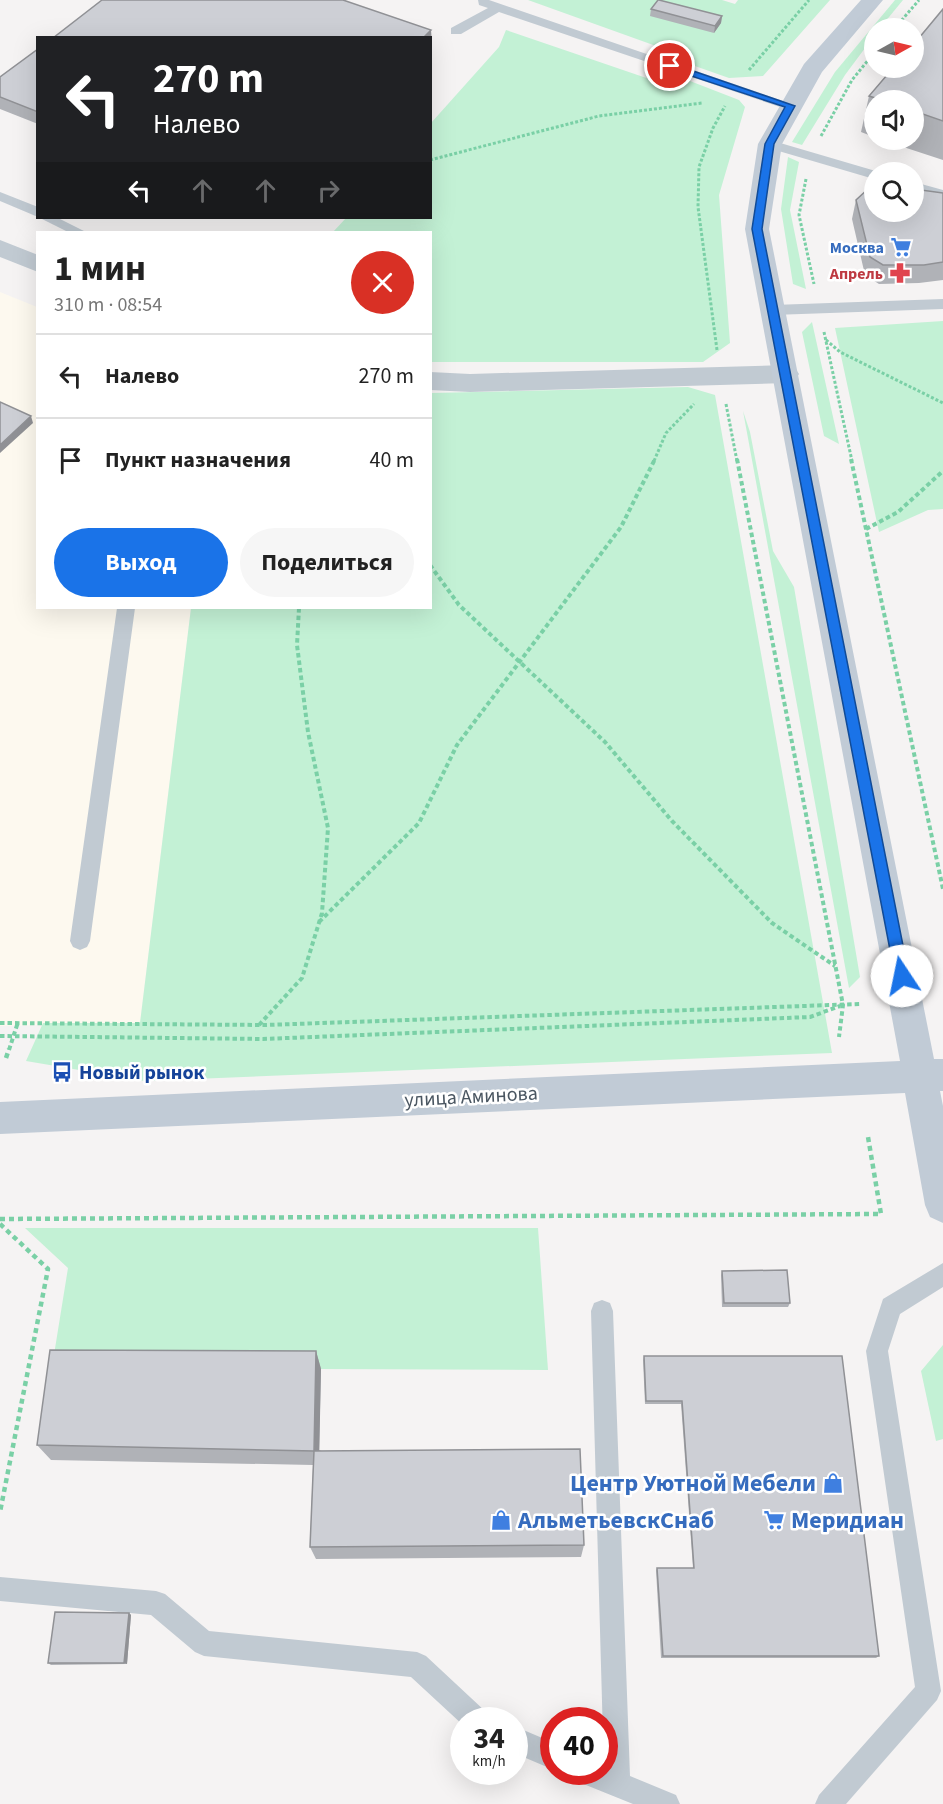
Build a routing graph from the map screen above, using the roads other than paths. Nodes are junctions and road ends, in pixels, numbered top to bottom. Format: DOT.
graph roads {
  1 [pos="872,0"];
  2 [pos="483,2"];
  3 [pos="498,6"];
  4 [pos="456,31"];
  5 [pos="791,106"];
  6 [pos="770,144"];
  7 [pos="864,172"];
  8 [pos="924,189"];
  9 [pos="943,194"];
  10 [pos="0,196"];
  11 [pos="36,212"];
  12 [pos="49,219"];
  13 [pos="77,231"];
  14 [pos="0,248"];
  15 [pos="36,263"];
  16 [pos="943,304"];
  17 [pos="773,310"];
  18 [pos="786,374"];
  19 [pos="432,381"];
  20 [pos="126,609"];
  21 [pos="80,941"];
  22 [pos="932,1076"];
  23 [pos="0,1118"];
  24 [pos="943,1205"];
  25 [pos="943,1274"];
  26 [pos="602,1311"];
  27 [pos="0,1588"];
  28 [pos="462,1707"];
  29 [pos="617,1786"];
  30 [pos="666,1804"];
  31 [pos="828,1804"];
  1 -- 5 [label="street"];
  2 -- 3 [label="lane"];
  3 -- 4 [label="lane"];
  3 -- 5 [label="lane"];
  5 -- 6 [label="street"];
  6 -- 7 [label="lane"];
  6 -- 17 [label="street"];
  8 -- 9 [label="lane"];
  10 -- 11 [label="lane"];
  12 -- 13 [label="lane"];
  14 -- 15 [label="street"];
  16 -- 17 [label="lane"];
  17 -- 18 [label="street"];
  18 -- 19 [label="street"];
  18 -- 22 [label="street"];
  20 -- 21 [label="lane"];
  22 -- 23 [label="street, улица Аминова"];
  22 -- 24 [label="street"];
  25 -- 31 [label="lane"];
  26 -- 29 [label="lane"];
  27 -- 28 [label="lane"];
  29 -- 30 [label="lane"];
}
